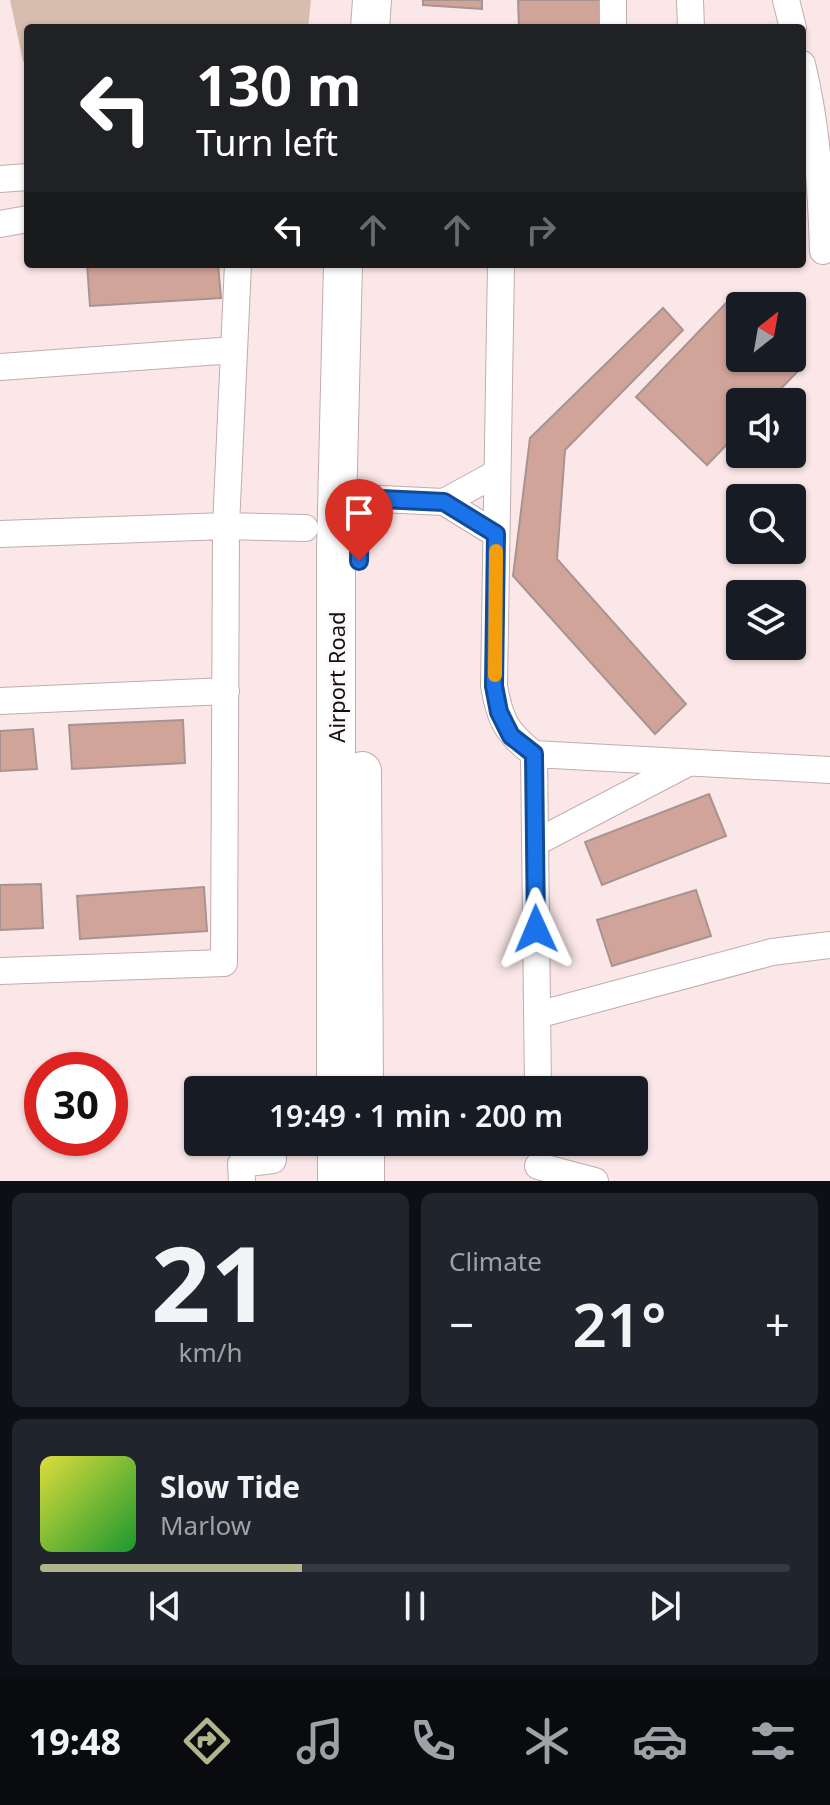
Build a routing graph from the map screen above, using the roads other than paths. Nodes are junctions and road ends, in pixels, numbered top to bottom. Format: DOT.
graph roads {
  1 [pos="355,0"];
  2 [pos="372,0"];
  3 [pos="613,0"];
  4 [pos="690,0"];
  5 [pos="786,0"];
  6 [pos="353,24"];
  7 [pos="370,24"];
  8 [pos="613,24"];
  9 [pos="691,24"];
  10 [pos="792,24"];
  11 [pos="806,80"];
  12 [pos="24,177"];
  13 [pos="0,179"];
  14 [pos="24,220"];
  15 [pos="0,224"];
  16 [pos="818,251"];
  17 [pos="238,268"];
  18 [pos="343,268"];
  19 [pos="361,268"];
  20 [pos="501,268"];
  21 [pos="234,350"];
  22 [pos="0,367"];
  23 [pos="497,473"];
  24 [pos="360,498"];
  25 [pos="444,502"];
  26 [pos="226,526"];
  27 [pos="305,528"];
  28 [pos="0,534"];
  29 [pos="496,534"];
  30 [pos="226,691"];
  31 [pos="0,701"];
  32 [pos="534,754"];
  33 [pos="689,763"];
  34 [pos="830,770"];
  35 [pos="535,843"];
  36 [pos="830,945"];
  37 [pos="0,971"];
  38 [pos="537,1015"];
  39 [pos="336,1076"];
  40 [pos="364,1076"];
  41 [pos="538,1076"];
  42 [pos="337,1156"];
  43 [pos="365,1156"];
  44 [pos="273,1161"];
  45 [pos="538,1163"];
  46 [pos="242,1181"];
  47 [pos="337,1181"];
  48 [pos="365,1181"];
  49 [pos="595,1181"];
  1 -- 6 [label="highway"];
  2 -- 7 [label="highway"];
  3 -- 8 [label="street"];
  4 -- 9 [label="street"];
  5 -- 10 [label="street"];
  11 -- 16 [label="street"];
  12 -- 13 [label="street"];
  14 -- 15 [label="street"];
  17 -- 21 [label="street"];
  18 -- 39 [label="highway, Airport Road"];
  19 -- 24 [label="highway, Airport Road"];
  20 -- 23 [label="street"];
  21 -- 22 [label="street"];
  21 -- 26 [label="street"];
  23 -- 25 [label="street"];
  23 -- 29 [label="street"];
  24 -- 25 [label="street"];
  24 -- 40 [label="highway, Airport Road"];
  25 -- 29 [label="street"];
  26 -- 27 [label="street"];
  26 -- 28 [label="street"];
  26 -- 30 [label="street"];
  29 -- 32 [label="street"];
  30 -- 31 [label="street"];
  30 -- 37 [label="street"];
  32 -- 33 [label="street"];
  32 -- 35 [label="street"];
  33 -- 34 [label="street"];
  33 -- 35 [label="street"];
  35 -- 38 [label="street"];
  36 -- 38 [label="street"];
  38 -- 41 [label="street"];
  42 -- 47 [label="highway"];
  43 -- 48 [label="highway"];
  44 -- 46 [label="street"];
  45 -- 49 [label="street"];
}
